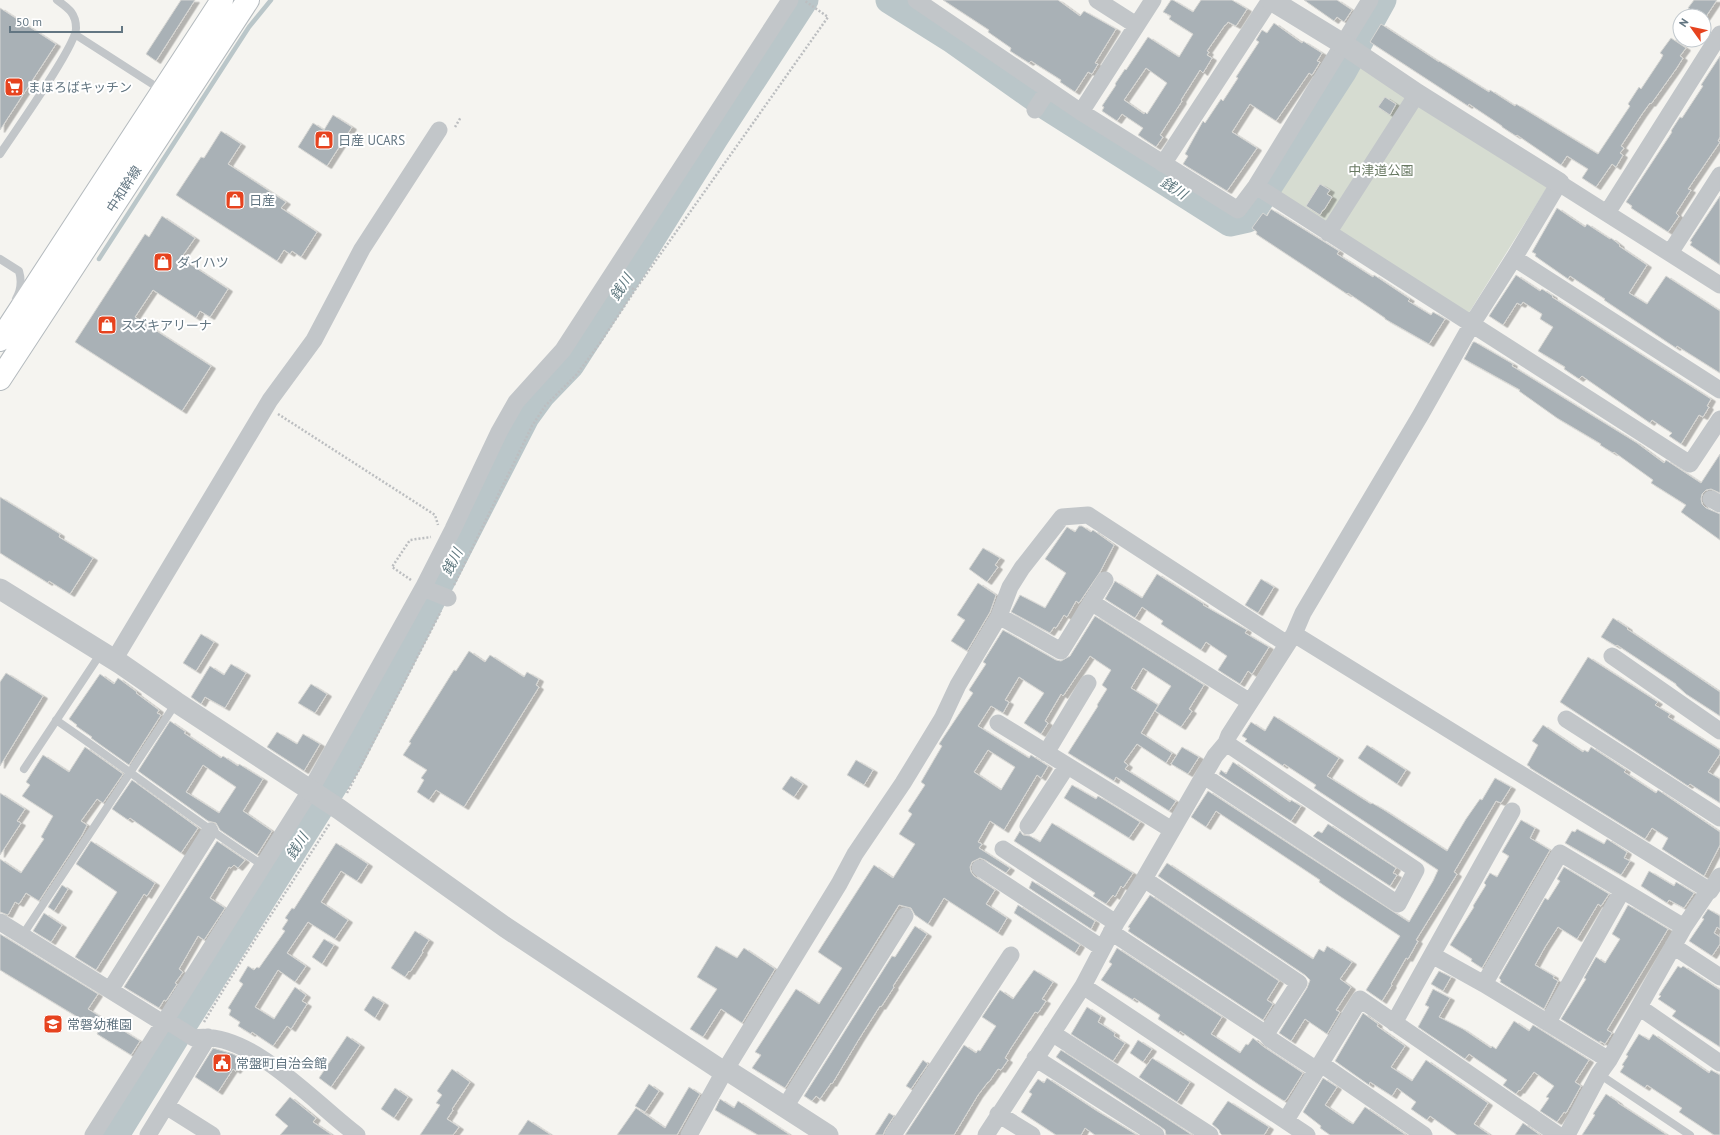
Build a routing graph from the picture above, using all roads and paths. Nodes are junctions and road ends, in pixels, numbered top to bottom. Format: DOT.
graph roads {
  1 [pos="57,0"];
  2 [pos="222,0"];
  3 [pos="248,0"];
  4 [pos="790,0"];
  5 [pos="803,0"];
  6 [pos="916,0"];
  7 [pos="1097,0"];
  8 [pos="1152,0"];
  9 [pos="1271,0"];
  10 [pos="1370,0"];
  11 [pos="1136,25"];
  12 [pos="1720,34"];
  13 [pos="76,35"];
  14 [pos="1351,49"];
  15 [pos="1048,90"];
  16 [pos="163,91"];
  17 [pos="1416,94"];
  18 [pos="1035,110"];
  19 [pos="1081,112"];
  20 [pos="439,130"];
  21 [pos="0,154"];
  22 [pos="1163,164"];
  23 [pos="1720,175"];
  24 [pos="1559,183"];
  25 [pos="1263,190"];
  26 [pos="1607,213"];
  27 [pos="1328,233"];
  28 [pos="1670,253"];
  29 [pos="1514,258"];
  30 [pos="0,259"];
  31 [pos="1720,285"];
  32 [pos="1472,324"];
  33 [pos="1,340"];
  34 [pos="0,379"];
  35 [pos="1720,390"];
  36 [pos="278,414"];
  37 [pos="1720,419"];
  38 [pos="439,529"];
  39 [pos="434,537"];
  40 [pos="1105,580"];
  41 [pos="426,588"];
  42 [pos="0,589"];
  43 [pos="447,597"];
  44 [pos="1091,602"];
  45 [pos="999,616"];
  46 [pos="1291,639"];
  47 [pos="108,656"];
  48 [pos="1612,656"];
  49 [pos="1088,683"];
  50 [pos="176,702"];
  51 [pos="1250,702"];
  52 [pos="1566,719"];
  53 [pos="56,720"];
  54 [pos="998,723"];
  55 [pos="1720,731"];
  56 [pos="1226,743"];
  57 [pos="1046,753"];
  58 [pos="1067,766"];
  59 [pos="24,769"];
  60 [pos="130,772"];
  61 [pos="1204,776"];
  62 [pos="312,792"];
  63 [pos="1512,811"];
  64 [pos="1720,818"];
  65 [pos="1028,826"];
  66 [pos="1172,830"];
  67 [pos="210,831"];
  68 [pos="1002,849"];
  69 [pos="264,866"];
  70 [pos="980,868"];
  71 [pos="1720,876"];
  72 [pos="1144,879"];
  73 [pos="1622,891"];
  74 [pos="1712,895"];
  75 [pos="905,916"];
  76 [pos="0,922"];
  77 [pos="1684,927"];
  78 [pos="1114,928"];
  79 [pos="22,936"];
  80 [pos="1673,946"];
  81 [pos="1102,948"];
  82 [pos="1011,955"];
  83 [pos="1432,955"];
  84 [pos="1720,977"];
  85 [pos="1484,984"];
  86 [pos="1083,986"];
  87 [pos="110,990"];
  88 [pos="1639,1008"];
  89 [pos="166,1022"];
  90 [pos="1548,1022"];
  91 [pos="1394,1023"];
  92 [pos="1052,1033"];
  93 [pos="1266,1034"];
  94 [pos="208,1036"];
  95 [pos="1035,1058"];
  96 [pos="1609,1060"];
  97 [pos="1720,1063"];
  98 [pos="1319,1067"];
  99 [pos="724,1072"];
  100 [pos="1599,1074"];
  101 [pos="166,1106"];
  102 [pos="785,1107"];
  103 [pos="998,1114"];
  104 [pos="1286,1120"];
  105 [pos="93,1135"];
  106 [pos="148,1135"];
  107 [pos="212,1135"];
  108 [pos="357,1135"];
  109 [pos="689,1135"];
  110 [pos="828,1135"];
  111 [pos="893,1135"];
  112 [pos="986,1135"];
  113 [pos="1032,1135"];
  114 [pos="1156,1135"];
  115 [pos="1210,1135"];
  116 [pos="1307,1135"];
  117 [pos="1424,1135"];
  118 [pos="1558,1135"];
  119 [pos="1567,1135"];
  120 [pos="1690,1135"];
  1 -- 13 [label="lane"];
  2 -- 16 [label="main road, 中和幹線"];
  3 -- 34 [label="main road, 中和幹線"];
  4 -- 41 [label="street"];
  5 -- 43 [label="path"];
  6 -- 15 [label="street"];
  7 -- 11 [label="street"];
  8 -- 11 [label="street"];
  9 -- 14 [label="street"];
  9 -- 22 [label="street"];
  10 -- 14 [label="street"];
  11 -- 19 [label="street"];
  12 -- 26 [label="street"];
  13 -- 16 [label="lane"];
  13 -- 21 [label="lane"];
  14 -- 17 [label="street"];
  14 -- 25 [label="street"];
  15 -- 18 [label="street"];
  15 -- 19 [label="street"];
  16 -- 33 [label="main road, 中和幹線"];
  17 -- 24 [label="street"];
  17 -- 27 [label="street"];
  19 -- 22 [label="street"];
  20 -- 47 [label="street"];
  22 -- 25 [label="street"];
  23 -- 28 [label="street"];
  24 -- 26 [label="street"];
  24 -- 29 [label="street"];
  25 -- 27 [label="street"];
  26 -- 28 [label="street"];
  27 -- 32 [label="street"];
  28 -- 31 [label="street"];
  29 -- 32 [label="street"];
  29 -- 35 [label="street"];
  30 -- 33 [label="lane"];
  32 -- 37 [label="street"];
  32 -- 46 [label="street"];
  36 -- 38 [label="path"];
  39 -- 41 [label="path"];
  40 -- 44 [label="street"];
  41 -- 43 [label="street"];
  41 -- 62 [label="street"];
  42 -- 47 [label="street"];
  44 -- 45 [label="street"];
  44 -- 51 [label="street"];
  45 -- 46 [label="street"];
  45 -- 99 [label="street"];
  46 -- 51 [label="street"];
  46 -- 74 [label="street"];
  47 -- 50 [label="street"];
  47 -- 53 [label="lane"];
  48 -- 55 [label="street"];
  49 -- 57 [label="street"];
  50 -- 60 [label="lane"];
  50 -- 62 [label="street"];
  51 -- 56 [label="street"];
  52 -- 64 [label="street"];
  53 -- 59 [label="lane"];
  53 -- 60 [label="lane"];
  54 -- 57 [label="street"];
  56 -- 61 [label="street"];
  56 -- 61 [label="street"];
  57 -- 58 [label="street"];
  58 -- 65 [label="street"];
  58 -- 66 [label="street"];
  60 -- 67 [label="lane"];
  60 -- 79 [label="lane"];
  61 -- 66 [label="street"];
  62 -- 69 [label="street"];
  62 -- 99 [label="street"];
  63 -- 83 [label="street"];
  66 -- 72 [label="street"];
  67 -- 69 [label="lane"];
  67 -- 87 [label="street"];
  68 -- 78 [label="street"];
  69 -- 89 [label="street"];
  70 -- 81 [label="street"];
  71 -- 74 [label="street"];
  72 -- 78 [label="street"];
  72 -- 93 [label="street"];
  73 -- 77 [label="street"];
  73 -- 85 [label="street"];
  73 -- 90 [label="street"];
  74 -- 77 [label="street"];
  75 -- 102 [label="street"];
  76 -- 79 [label="street"];
  77 -- 80 [label="street"];
  78 -- 81 [label="street"];
  78 -- 93 [label="street"];
  79 -- 87 [label="street"];
  80 -- 84 [label="street"];
  80 -- 88 [label="street"];
  81 -- 86 [label="street"];
  82 -- 111 [label="street"];
  83 -- 85 [label="street"];
  83 -- 91 [label="street"];
  85 -- 90 [label="street"];
  86 -- 92 [label="street"];
  86 -- 104 [label="street"];
  87 -- 89 [label="street"];
  88 -- 96 [label="street"];
  88 -- 97 [label="street"];
  89 -- 94 [label="street"];
  89 -- 105 [label="street"];
  90 -- 96 [label="street"];
  91 -- 98 [label="street"];
  91 -- 118 [label="street"];
  92 -- 95 [label="street"];
  92 -- 115 [label="street"];
  93 -- 98 [label="street"];
  94 -- 101 [label="street"];
  94 -- 108 [label="street"];
  95 -- 103 [label="street"];
  95 -- 114 [label="street"];
  96 -- 100 [label="street"];
  98 -- 104 [label="street"];
  98 -- 117 [label="street"];
  99 -- 102 [label="street"];
  99 -- 109 [label="street"];
  100 -- 119 [label="street"];
  100 -- 120 [label="lane"];
  101 -- 106 [label="street"];
  101 -- 107 [label="street"];
  102 -- 110 [label="street"];
  103 -- 112 [label="street"];
  103 -- 113 [label="street"];
  104 -- 116 [label="street"];
}
